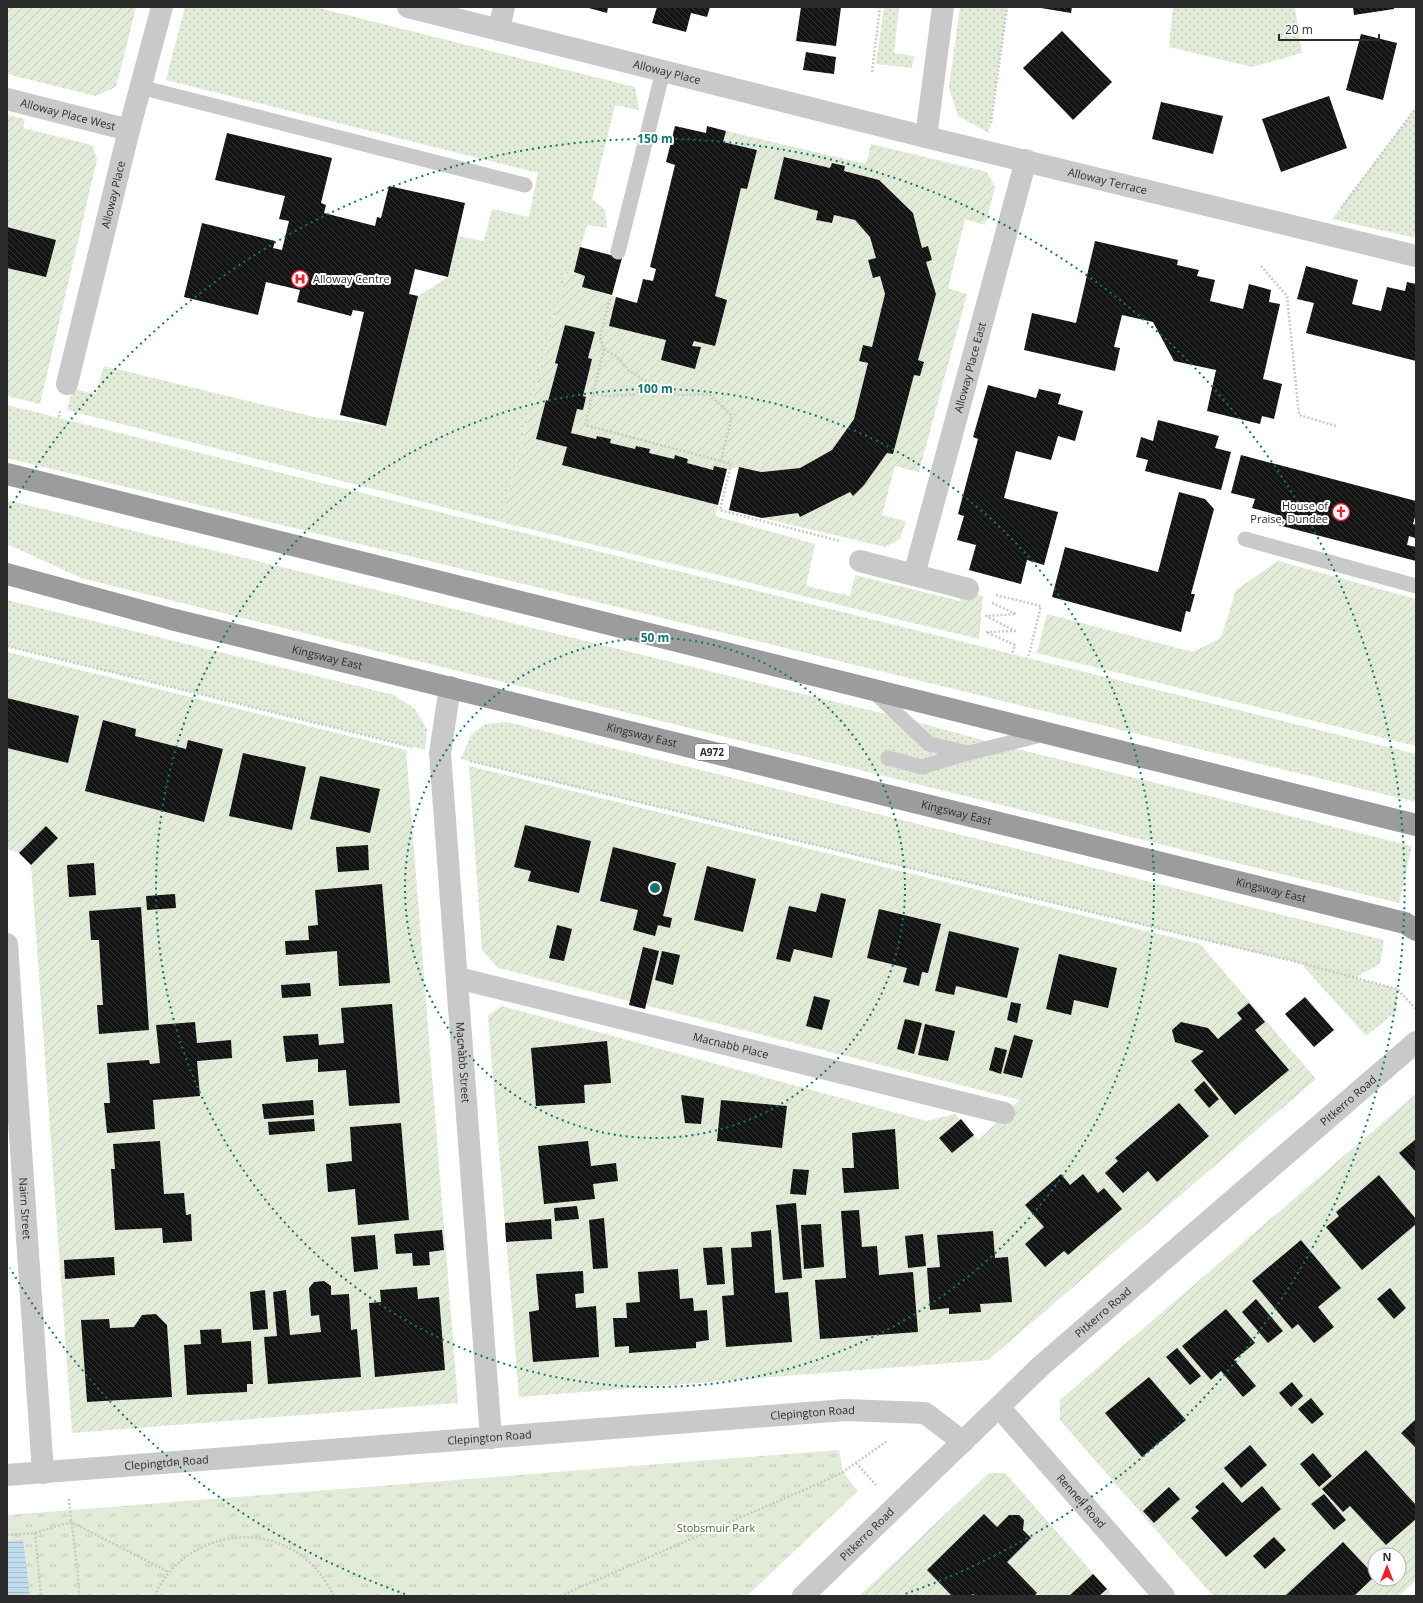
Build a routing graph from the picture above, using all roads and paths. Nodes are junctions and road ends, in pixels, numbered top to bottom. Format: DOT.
graph roads {
  1 [pos="162,7"];
  2 [pos="408,7"];
  3 [pos="504,7"];
  4 [pos="880,7"];
  5 [pos="943,7"];
  6 [pos="1007,7"];
  7 [pos="499,30"];
  8 [pos="664,71"];
  9 [pos="872,72"];
  10 [pos="140,87"];
  11 [pos="7,100"];
  12 [pos="1416,108"];
  13 [pos="990,126"];
  14 [pos="129,130"];
  15 [pos="926,137"];
  16 [pos="1026,160"];
  17 [pos="525,185"];
  18 [pos="1337,213"];
  19 [pos="618,252"];
  20 [pos="1416,256"];
  21 [pos="1261,266"];
  22 [pos="610,298"];
  23 [pos="604,349"];
  24 [pos="67,384"];
  25 [pos="651,384"];
  26 [pos="593,394"];
  27 [pos="1336,426"];
  28 [pos="721,461"];
  29 [pos="7,474"];
  30 [pos="1245,539"];
  31 [pos="860,561"];
  32 [pos="7,574"];
  33 [pos="914,575"];
  34 [pos="1416,586"];
  35 [pos="968,589"];
  36 [pos="990,594"];
  37 [pos="7,646"];
  38 [pos="1012,654"];
  39 [pos="1028,658"];
  40 [pos="450,688"];
  41 [pos="869,688"];
  42 [pos="1050,733"];
  43 [pos="969,752"];
  44 [pos="440,753"];
  45 [pos="888,758"];
  46 [pos="1416,825"];
  47 [pos="1416,930"];
  48 [pos="7,944"];
  49 [pos="458,978"];
  50 [pos="1416,1009"];
  51 [pos="1416,1042"];
  52 [pos="1004,1113"];
  53 [pos="999,1407"];
  54 [pos="491,1438"];
  55 [pos="887,1440"];
  56 [pos="963,1442"];
  57 [pos="67,1471"];
  58 [pos="43,1473"];
  59 [pos="7,1476"];
  60 [pos="71,1522"];
  61 [pos="35,1533"];
  62 [pos="7,1535"];
  63 [pos="169,1572"];
  64 [pos="40,1596"];
  65 [pos="79,1596"];
  66 [pos="155,1596"];
  67 [pos="334,1596"];
  68 [pos="560,1596"];
  69 [pos="803,1596"];
  70 [pos="1164,1596"];
  1 -- 10 [label="street, Alloway Place"];
  2 -- 7 [label="street, Alloway Place"];
  3 -- 7 [label="street"];
  4 -- 9 [label="path"];
  5 -- 15 [label="street"];
  6 -- 13 [label="path"];
  7 -- 8 [label="street, Alloway Place"];
  8 -- 15 [label="street, Alloway Place"];
  8 -- 19 [label="lane"];
  10 -- 14 [label="street, Alloway Place"];
  10 -- 17 [label="lane"];
  11 -- 14 [label="street, Alloway Place West"];
  12 -- 18 [label="path"];
  14 -- 24 [label="street, Alloway Place"];
  15 -- 16 [label="street, Alloway Terrace"];
  16 -- 20 [label="street, Alloway Terrace"];
  16 -- 33 [label="street, Alloway Place East"];
  21 -- 27 [label="path"];
  22 -- 23 [label="path"];
  23 -- 25 [label="path"];
  23 -- 26 [label="path"];
  25 -- 26 [label="path"];
  25 -- 28 [label="path"];
  26 -- 28 [label="path"];
  28 -- 31 [label="path"];
  29 -- 41 [label="highway"];
  30 -- 34 [label="lane"];
  31 -- 33 [label="street"];
  32 -- 40 [label="highway, Kingsway East / A972"];
  33 -- 35 [label="street"];
  35 -- 36 [label="path"];
  36 -- 38 [label="path"];
  36 -- 39 [label="path"];
  37 -- 44 [label="path"];
  40 -- 44 [label="street, Macnabb Street"];
  40 -- 47 [label="highway, Kingsway East / A972"];
  41 -- 42 [label="highway"];
  41 -- 43 [label="lane"];
  42 -- 43 [label="lane"];
  42 -- 46 [label="highway"];
  43 -- 45 [label="lane"];
  44 -- 49 [label="street, Macnabb Street"];
  44 -- 50 [label="path"];
  48 -- 58 [label="street, Nairn Street"];
  49 -- 52 [label="street, Macnabb Place"];
  49 -- 54 [label="street, Macnabb Street"];
  51 -- 53 [label="street, Pitkerro Road"];
  53 -- 56 [label="street, Pitkerro Road"];
  53 -- 70 [label="street, Rennell Road"];
  54 -- 56 [label="street, Clepington Road"];
  54 -- 57 [label="street, Clepington Road"];
  55 -- 68 [label="path"];
  56 -- 69 [label="street, Pitkerro Road"];
  57 -- 58 [label="street, Clepington Road"];
  57 -- 60 [label="path"];
  58 -- 59 [label="street, Clepington Road"];
  60 -- 61 [label="path"];
  60 -- 63 [label="path"];
  60 -- 65 [label="path"];
  61 -- 62 [label="path"];
  61 -- 64 [label="path"];
  63 -- 66 [label="path"];
  63 -- 67 [label="path"];
}
